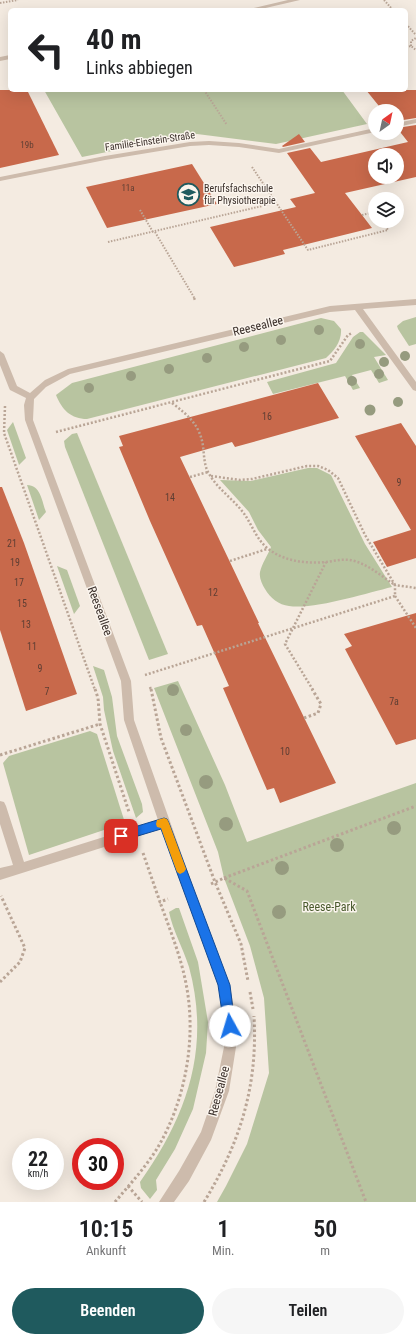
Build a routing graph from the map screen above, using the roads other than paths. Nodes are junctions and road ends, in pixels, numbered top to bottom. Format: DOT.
graph roads {
  1 [pos="297,0"];
  2 [pos="258,8"];
  3 [pos="416,121"];
  4 [pos="404,124"];
  5 [pos="368,132"];
  6 [pos="0,179"];
  7 [pos="416,302"];
  8 [pos="357,307"];
  9 [pos="0,354"];
  10 [pos="416,388"];
  11 [pos="31,397"];
  12 [pos="0,806"];
  13 [pos="164,823"];
  14 [pos="20,869"];
  15 [pos="0,874"];
  16 [pos="166,1202"];
  1 -- 2 [label="street"];
  3 -- 4 [label="street"];
  5 -- 6 [label="street, Familie-Einstein-Straße"];
  7 -- 8 [label="street, Reeseallee"];
  8 -- 10 [label="street"];
  8 -- 11 [label="street, Reeseallee"];
  9 -- 11 [label="street"];
  11 -- 13 [label="street, Reeseallee"];
  12 -- 14 [label="street"];
  13 -- 14 [label="street"];
  13 -- 16 [label="street, Reeseallee"];
  14 -- 15 [label="street"];
}
